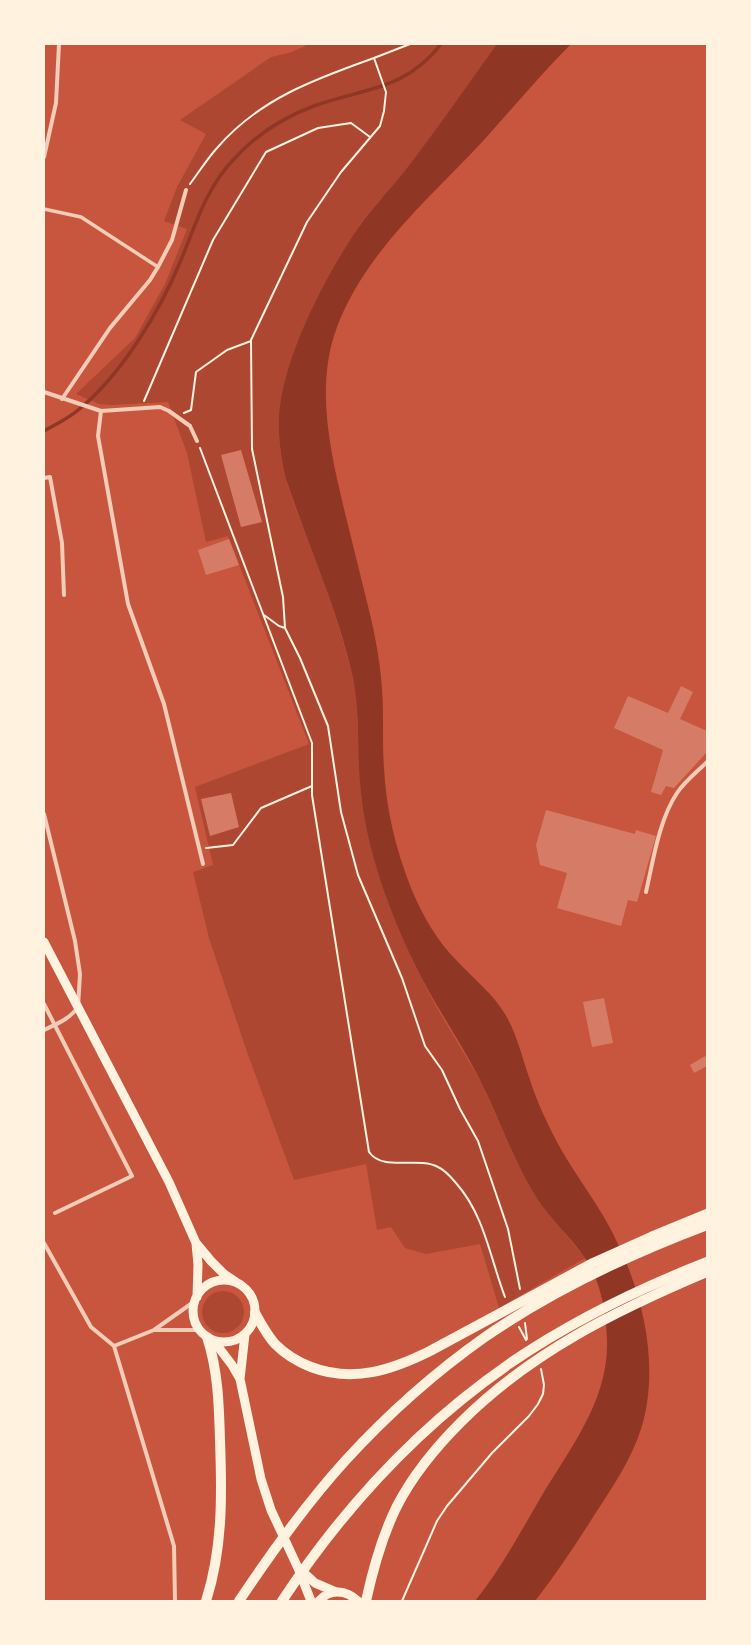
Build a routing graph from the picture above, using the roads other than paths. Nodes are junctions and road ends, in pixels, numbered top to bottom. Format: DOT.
graph roads {
  1 [pos="59,44"];
  2 [pos="44,157"];
  3 [pos="186,190"];
  4 [pos="44,209"];
  5 [pos="158,267"];
  6 [pos="44,392"];
  7 [pos="62,399"];
  8 [pos="101,411"];
  9 [pos="197,441"];
  10 [pos="44,478"];
  11 [pos="64,595"];
  12 [pos="707,762"];
  13 [pos="44,814"];
  14 [pos="203,864"];
  15 [pos="646,892"];
  16 [pos="44,942"];
  17 [pos="44,1004"];
  18 [pos="78,1007"];
  19 [pos="55,1024"];
  20 [pos="44,1030"];
  21 [pos="56,1212"];
  22 [pos="707,1214"];
  23 [pos="707,1225"];
  24 [pos="683,1228"];
  25 [pos="44,1243"];
  26 [pos="196,1243"];
  27 [pos="704,1268"];
  28 [pos="236,1282"];
  29 [pos="196,1299"];
  30 [pos="255,1313"];
  31 [pos="154,1330"];
  32 [pos="200,1330"];
  33 [pos="245,1334"];
  34 [pos="210,1338"];
  35 [pos="114,1346"];
  36 [pos="240,1379"];
  37 [pos="298,1568"];
  38 [pos="336,1592"];
  39 [pos="284,1597"];
  40 [pos="175,1601"];
  41 [pos="206,1601"];
  42 [pos="239,1601"];
  43 [pos="311,1601"];
  44 [pos="320,1601"];
  45 [pos="358,1601"];
  46 [pos="366,1601"];
  1 -- 2 [label="street"];
  3 -- 5 [label="street"];
  4 -- 5 [label="street"];
  5 -- 7 [label="street"];
  6 -- 7 [label="street"];
  7 -- 8 [label="street"];
  8 -- 9 [label="street"];
  8 -- 14 [label="street"];
  10 -- 11 [label="street"];
  12 -- 15 [label="street"];
  13 -- 18 [label="street"];
  16 -- 18 [label="highway"];
  17 -- 19 [label="street"];
  18 -- 19 [label="street"];
  18 -- 26 [label="highway"];
  19 -- 20 [label="street"];
  19 -- 21 [label="street"];
  22 -- 24 [label="highway"];
  23 -- 24 [label="highway"];
  24 -- 30 [label="highway"];
  24 -- 42 [label="highway"];
  25 -- 35 [label="street"];
  26 -- 28 [label="highway"];
  26 -- 29 [label="highway"];
  27 -- 39 [label="highway"];
  27 -- 46 [label="highway"];
  28 -- 29 [label="highway"];
  28 -- 30 [label="highway"];
  29 -- 31 [label="street"];
  29 -- 32 [label="highway"];
  30 -- 33 [label="highway"];
  31 -- 32 [label="street"];
  31 -- 35 [label="street"];
  32 -- 34 [label="highway"];
  33 -- 34 [label="highway"];
  33 -- 36 [label="highway"];
  34 -- 36 [label="highway"];
  34 -- 41 [label="highway"];
  35 -- 40 [label="street"];
  36 -- 37 [label="highway"];
  37 -- 38 [label="highway"];
  37 -- 43 [label="highway"];
  38 -- 44 [label="highway"];
  38 -- 45 [label="highway"];
}
